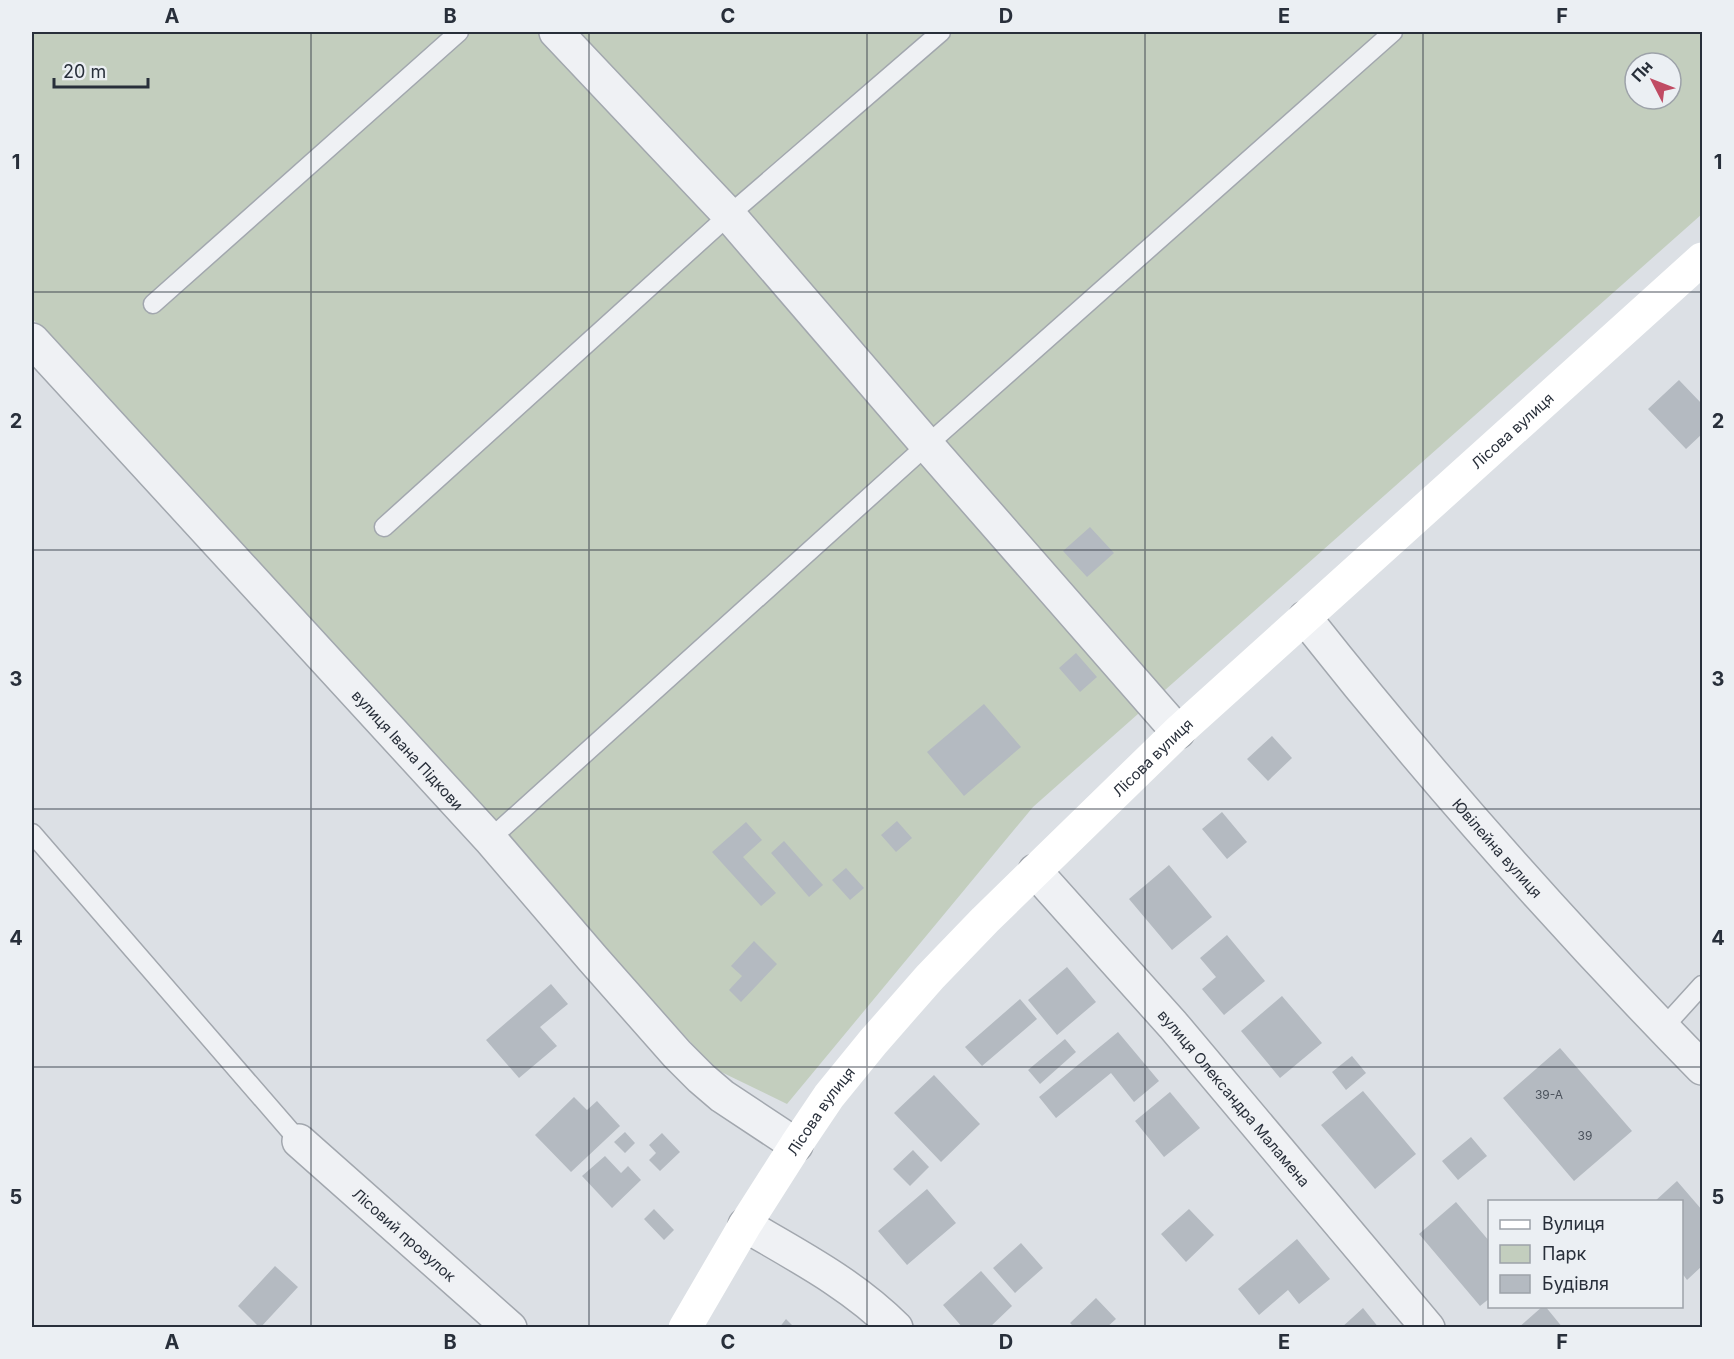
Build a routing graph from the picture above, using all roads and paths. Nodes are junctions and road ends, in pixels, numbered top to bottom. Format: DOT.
graph roads {
  1 [pos="459,32"];
  2 [pos="556,32"];
  3 [pos="941,32"];
  4 [pos="1393,32"];
  5 [pos="729,215"];
  6 [pos="1702,259"];
  7 [pos="153,304"];
  8 [pos="32,340"];
  9 [pos="927,445"];
  10 [pos="384,527"];
  11 [pos="1305,618"];
  12 [pos="1178,732"];
  13 [pos="32,833"];
  14 [pos="490,839"];
  15 [pos="1035,871"];
  16 [pos="1702,984"];
  17 [pos="1663,1028"];
  18 [pos="1702,1068"];
  19 [pos="299,1141"];
  20 [pos="796,1145"];
  21 [pos="745,1225"];
  22 [pos="510,1328"];
  23 [pos="685,1328"];
  24 [pos="896,1328"];
  25 [pos="1428,1328"];
  1 -- 7 [label="lane"];
  2 -- 5 [label="street"];
  3 -- 5 [label="lane"];
  4 -- 9 [label="lane"];
  5 -- 9 [label="street"];
  5 -- 10 [label="lane"];
  6 -- 11 [label="main road, Лісова вулиця"];
  8 -- 14 [label="street, вулиця Івана Підкови"];
  9 -- 12 [label="street"];
  9 -- 14 [label="lane"];
  11 -- 12 [label="main road, Лісова вулиця"];
  11 -- 17 [label="street, Ювілейна вулиця"];
  12 -- 15 [label="main road, Лісова вулиця"];
  13 -- 19 [label="lane"];
  14 -- 20 [label="street, вулиця Івана Підкови"];
  15 -- 20 [label="main road, Лісова вулиця"];
  15 -- 25 [label="street, вулиця Олександра Маламена"];
  16 -- 17 [label="lane"];
  17 -- 18 [label="street, Ювілейна вулиця"];
  19 -- 22 [label="street, Лісовий провулок"];
  20 -- 21 [label="main road, Лісова вулиця"];
  21 -- 23 [label="main road, Лісова вулиця"];
  21 -- 24 [label="street"];
}
